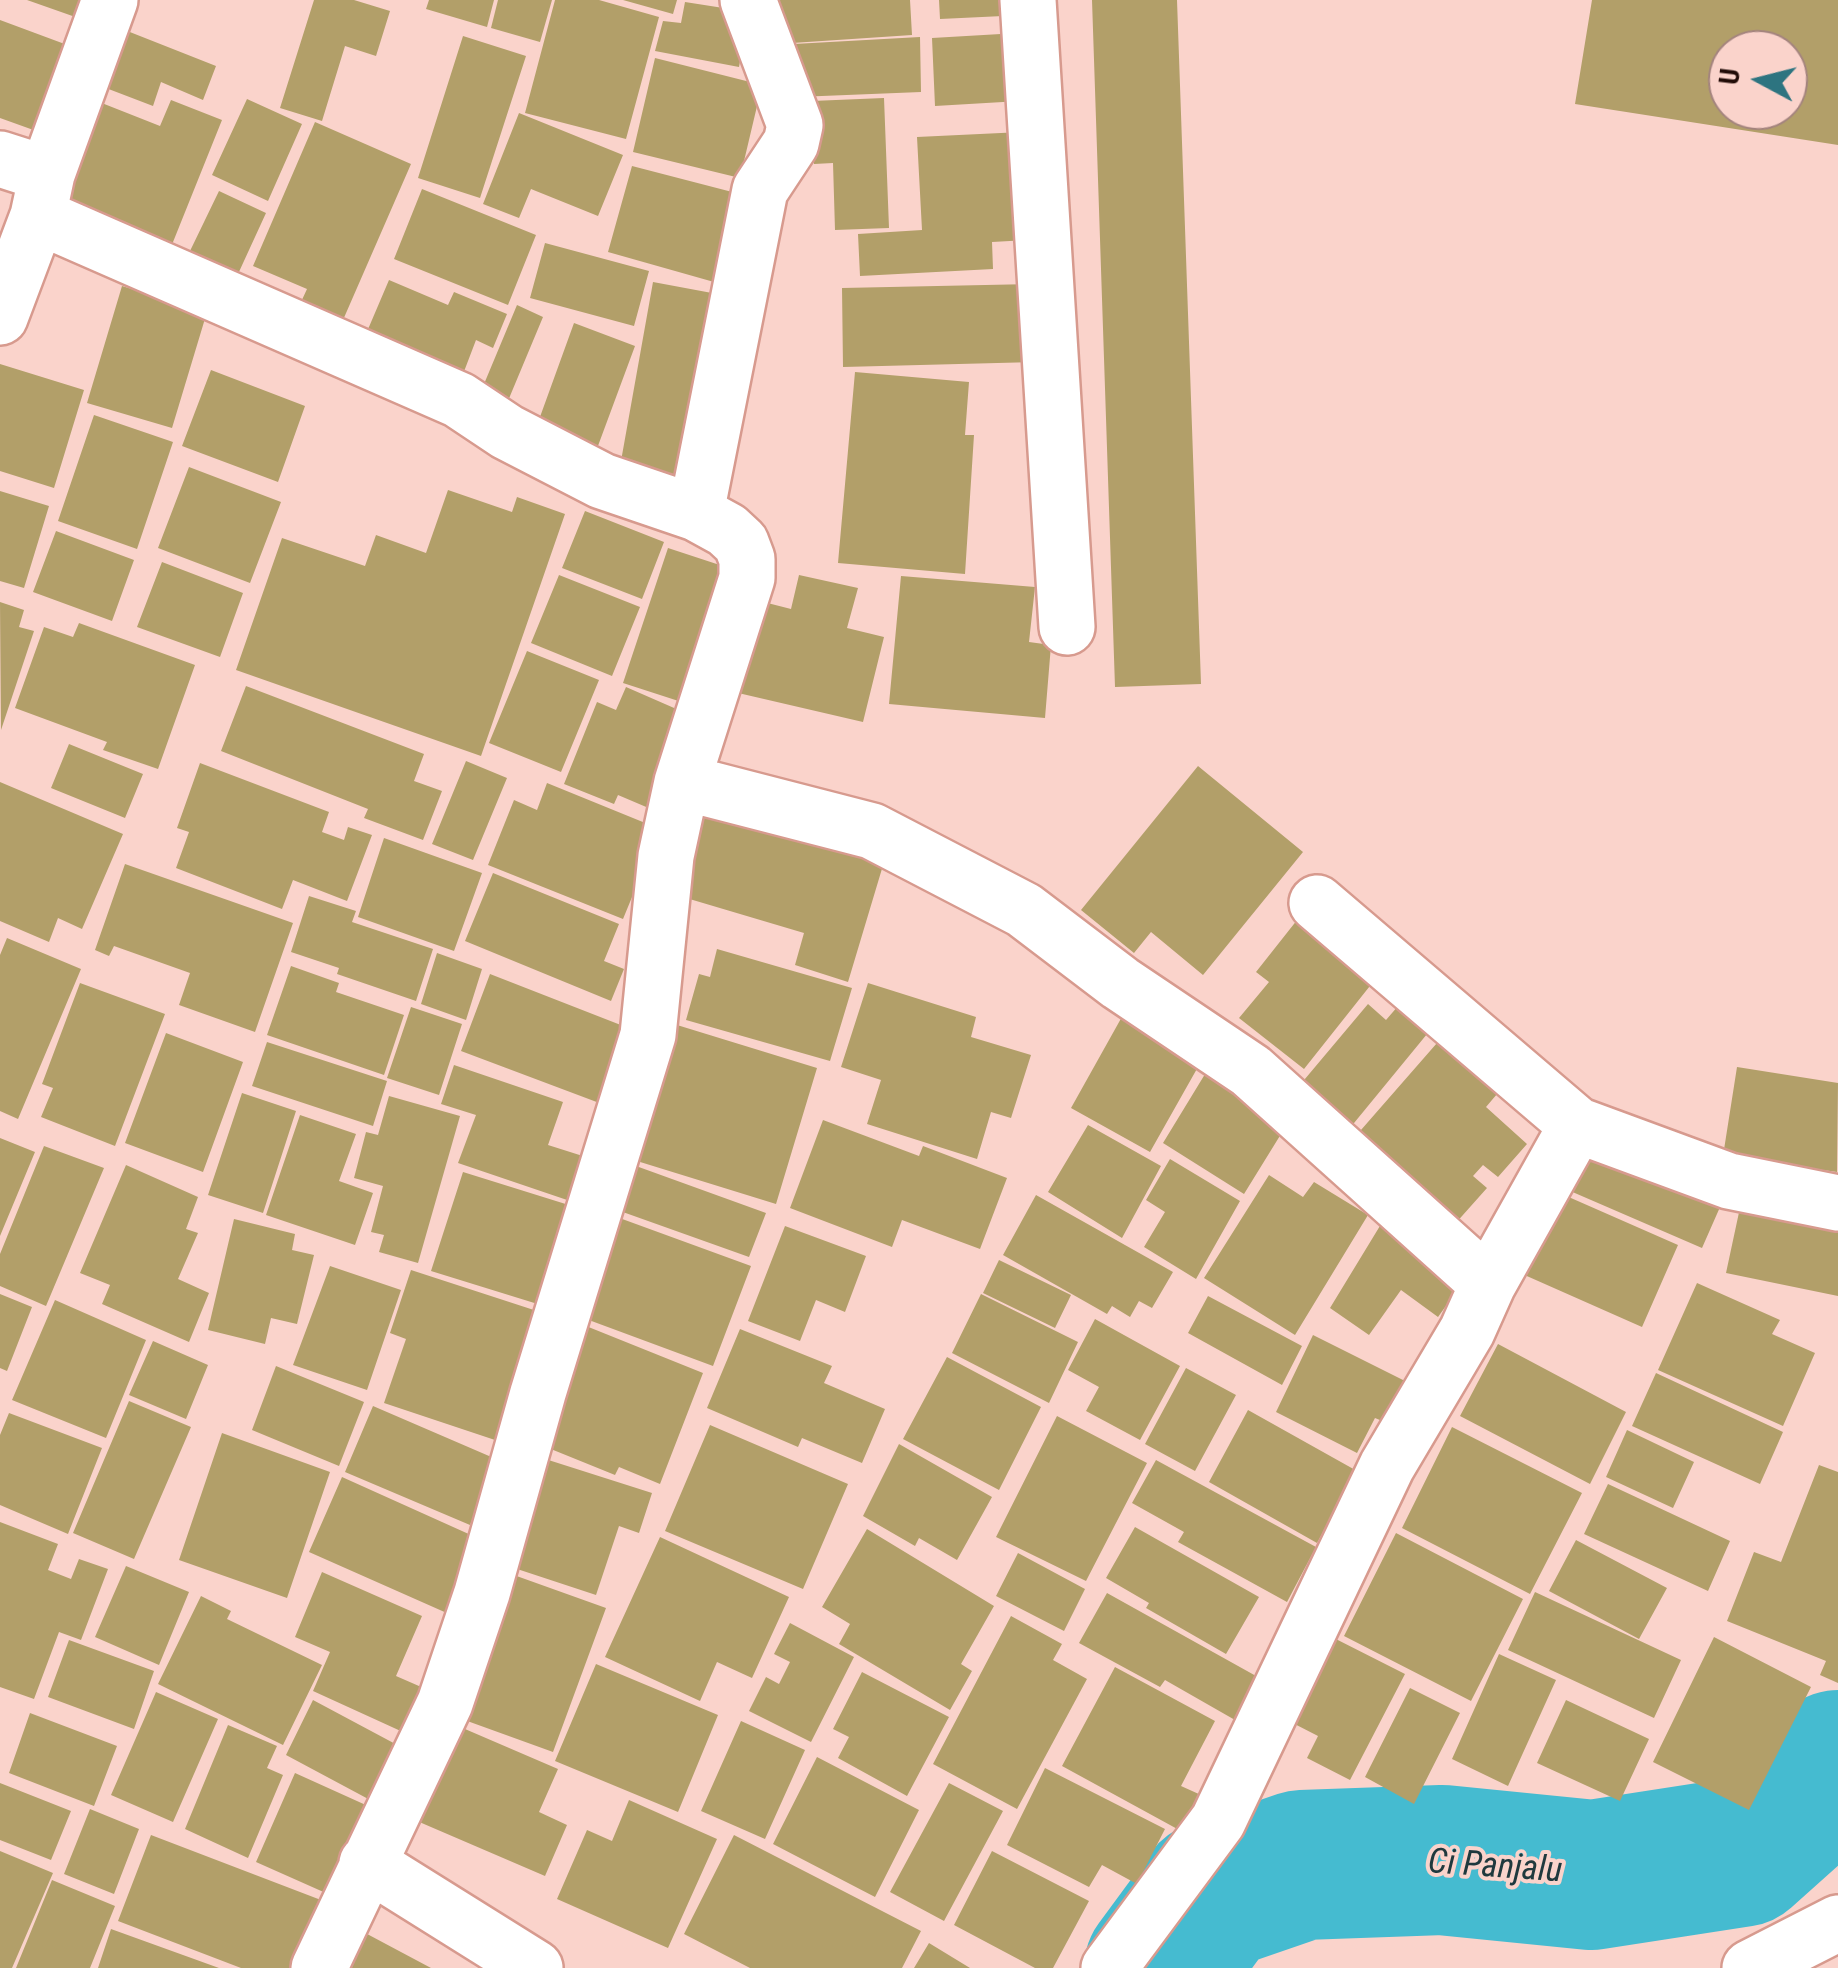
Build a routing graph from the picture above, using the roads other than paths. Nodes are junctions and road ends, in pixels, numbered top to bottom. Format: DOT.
graph roads {
  1 [pos="110,0"];
  2 [pos="748,0"];
  3 [pos="1028,0"];
  4 [pos="28,183"];
  5 [pos="0,317"];
  6 [pos="696,514"];
  7 [pos="1067,627"];
  8 [pos="682,782"];
  9 [pos="1317,903"];
  10 [pos="1577,1125"];
  11 [pos="1838,1203"];
  12 [pos="1488,1284"];
  13 [pos="367,1863"];
  14 [pos="1838,1923"];
  15 [pos="319,1968"];
  16 [pos="535,1968"];
  17 [pos="1109,1968"];
  18 [pos="1750,1968"];
  1 -- 4 [label="street"];
  2 -- 6 [label="street"];
  3 -- 7 [label="street"];
  4 -- 5 [label="street"];
  4 -- 6 [label="street"];
  6 -- 8 [label="street"];
  8 -- 12 [label="street"];
  8 -- 13 [label="street"];
  9 -- 10 [label="street"];
  10 -- 11 [label="street"];
  10 -- 12 [label="street"];
  12 -- 17 [label="street"];
  13 -- 15 [label="street"];
  13 -- 16 [label="street"];
  14 -- 18 [label="street"];
}
